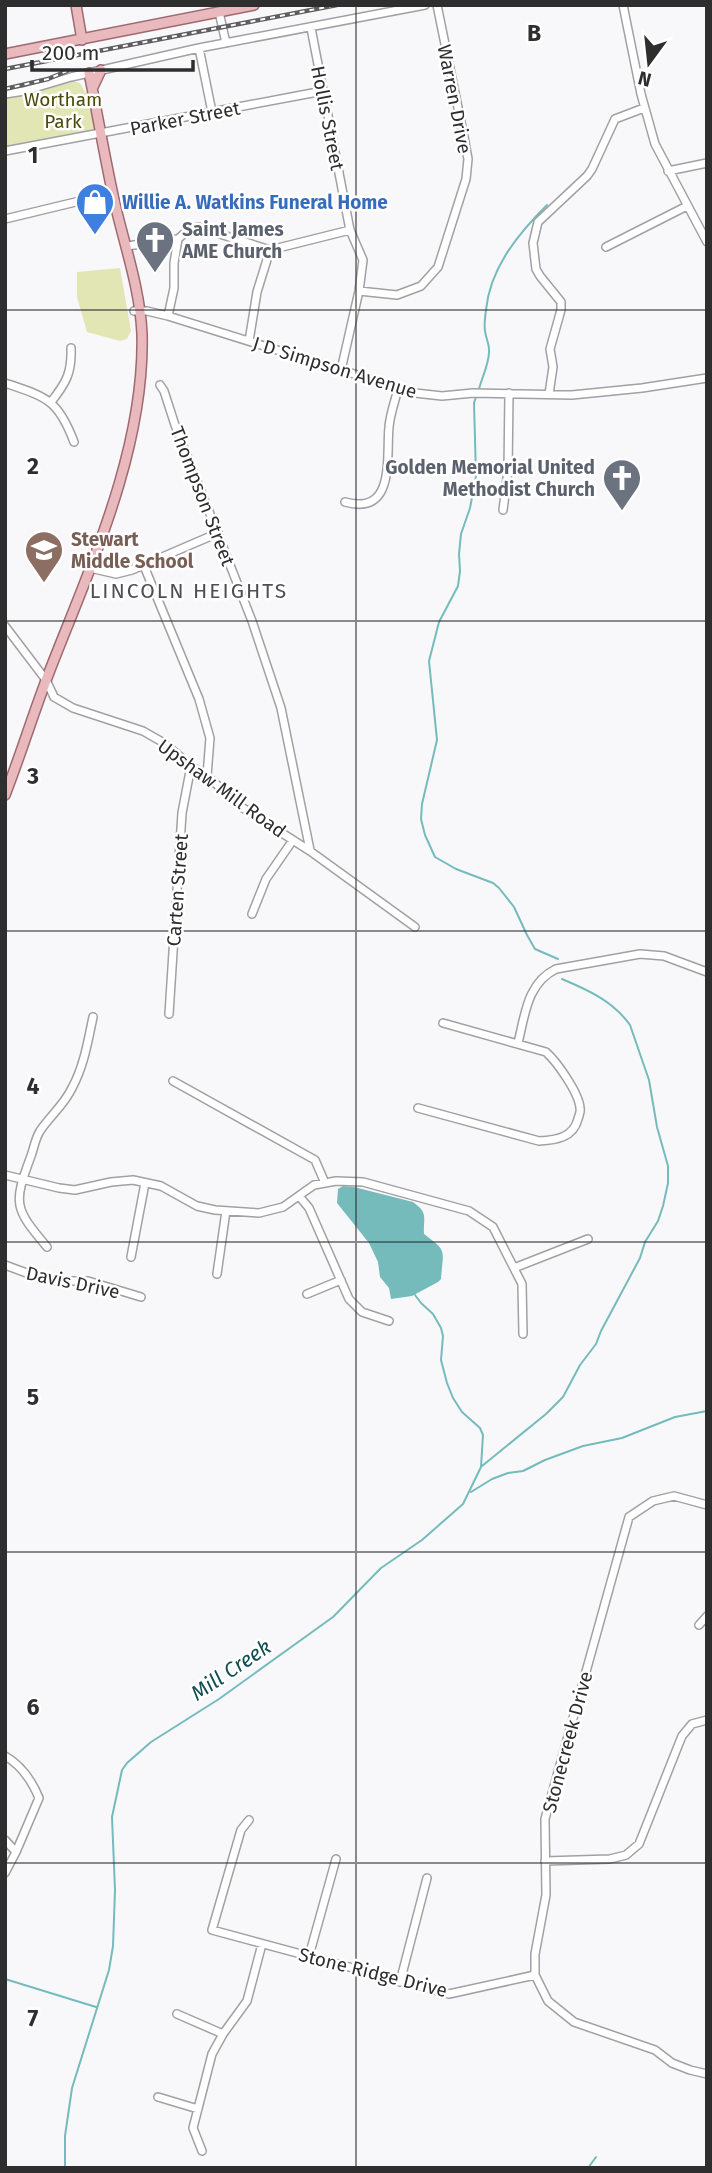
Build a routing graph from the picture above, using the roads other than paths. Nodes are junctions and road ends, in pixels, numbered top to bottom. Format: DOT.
graph roads {
  1 [pos="76,5"];
  2 [pos="254,5"];
  3 [pos="425,5"];
  4 [pos="437,5"];
  5 [pos="623,5"];
  6 [pos="219,12"];
  7 [pos="311,27"];
  8 [pos="82,40"];
  9 [pos="226,43"];
  10 [pos="199,48"];
  11 [pos="5,54"];
  12 [pos="102,70"];
  13 [pos="89,73"];
  14 [pos="92,89"];
  15 [pos="323,91"];
  16 [pos="5,94"];
  17 [pos="644,108"];
  18 [pos="212,112"];
  19 [pos="101,132"];
  20 [pos="5,151"];
  21 [pos="707,163"];
  22 [pos="668,171"];
  23 [pos="113,193"];
  24 [pos="687,206"];
  25 [pos="116,208"];
  26 [pos="5,219"];
  27 [pos="350,230"];
  28 [pos="178,239"];
  29 [pos="707,242"];
  30 [pos="127,246"];
  31 [pos="606,247"];
  32 [pos="270,250"];
  33 [pos="359,290"];
  34 [pos="137,310"];
  35 [pos="168,316"];
  36 [pos="248,341"];
  37 [pos="71,348"];
  38 [pos="341,370"];
  39 [pos="707,378"];
  40 [pos="5,383"];
  41 [pos="160,385"];
  42 [pos="398,389"];
  43 [pos="509,393"];
  44 [pos="549,394"];
  45 [pos="51,402"];
  46 [pos="74,442"];
  47 [pos="345,502"];
  48 [pos="503,510"];
  49 [pos="218,533"];
  50 [pos="144,566"];
  51 [pos="90,568"];
  52 [pos="5,626"];
  53 [pos="46,680"];
  54 [pos="191,766"];
  55 [pos="207,776"];
  56 [pos="5,795"];
  57 [pos="293,840"];
  58 [pos="310,851"];
  59 [pos="252,914"];
  60 [pos="415,927"];
  61 [pos="707,972"];
  62 [pos="169,1014"];
  63 [pos="93,1017"];
  64 [pos="443,1023"];
  65 [pos="518,1043"];
  66 [pos="173,1081"];
  67 [pos="418,1108"];
  68 [pos="5,1175"];
  69 [pos="21,1179"];
  70 [pos="145,1183"];
  71 [pos="326,1183"];
  72 [pos="299,1196"];
  73 [pos="226,1211"];
  74 [pos="588,1239"];
  75 [pos="47,1247"];
  76 [pos="131,1257"];
  77 [pos="5,1265"];
  78 [pos="514,1268"];
  79 [pos="217,1274"];
  80 [pos="341,1280"];
  81 [pos="307,1294"];
  82 [pos="141,1297"];
  83 [pos="389,1321"];
  84 [pos="523,1334"];
  85 [pos="707,1505"];
  86 [pos="707,1616"];
  87 [pos="699,1625"];
  88 [pos="707,1720"];
  89 [pos="5,1756"];
  90 [pos="249,1820"];
  91 [pos="5,1840"];
  92 [pos="16,1852"];
  93 [pos="336,1859"];
  94 [pos="545,1861"];
  95 [pos="5,1872"];
  96 [pos="426,1878"];
  97 [pos="262,1944"];
  98 [pos="309,1956"];
  99 [pos="535,1975"];
  100 [pos="400,1982"];
  101 [pos="177,2014"];
  102 [pos="223,2034"];
  103 [pos="707,2074"];
  104 [pos="158,2097"];
  105 [pos="198,2109"];
  106 [pos="202,2151"];
  1 -- 8 [label="main road"];
  2 -- 6 [label="main road"];
  3 -- 7 [label="street"];
  4 -- 33 [label="street, Warren Drive"];
  5 -- 17 [label="street"];
  6 -- 8 [label="main road"];
  6 -- 9 [label="street"];
  7 -- 9 [label="street"];
  7 -- 15 [label="street, Hollis Street"];
  8 -- 11 [label="main road"];
  9 -- 10 [label="street"];
  10 -- 12 [label="street"];
  10 -- 18 [label="street"];
  12 -- 13 [label="street"];
  12 -- 14 [label="main road"];
  13 -- 14 [label="main road"];
  13 -- 16 [label="street"];
  14 -- 19 [label="main road"];
  15 -- 18 [label="street, Parker Street"];
  15 -- 27 [label="street, Hollis Street"];
  17 -- 22 [label="street"];
  17 -- 44 [label="street"];
  18 -- 19 [label="street, Parker Street"];
  19 -- 20 [label="street, Parker Street"];
  19 -- 23 [label="main road"];
  21 -- 22 [label="street"];
  22 -- 24 [label="street"];
  23 -- 25 [label="main road"];
  23 -- 26 [label="street"];
  24 -- 29 [label="street"];
  24 -- 31 [label="street"];
  25 -- 30 [label="main road"];
  25 -- 34 [label="main road"];
  27 -- 32 [label="street"];
  27 -- 33 [label="street, Hollis Street"];
  28 -- 30 [label="street"];
  28 -- 32 [label="street"];
  28 -- 35 [label="street"];
  30 -- 34 [label="main road"];
  32 -- 36 [label="street"];
  33 -- 38 [label="street, Hollis Street"];
  34 -- 35 [label="street, J D Simpson Avenue"];
  34 -- 51 [label="main road"];
  35 -- 36 [label="street, J D Simpson Avenue"];
  36 -- 38 [label="street, J D Simpson Avenue"];
  37 -- 45 [label="street"];
  38 -- 42 [label="street, J D Simpson Avenue"];
  39 -- 44 [label="street, J D Simpson Avenue"];
  40 -- 45 [label="street"];
  41 -- 49 [label="street, Thompson Street"];
  42 -- 43 [label="street, J D Simpson Avenue"];
  42 -- 47 [label="street"];
  43 -- 44 [label="street, J D Simpson Avenue"];
  43 -- 48 [label="street"];
  45 -- 46 [label="street"];
  49 -- 50 [label="street"];
  49 -- 58 [label="street, Thompson Street"];
  50 -- 51 [label="street"];
  50 -- 55 [label="street"];
  51 -- 53 [label="main road"];
  52 -- 53 [label="street, Upshaw Mill Road"];
  53 -- 54 [label="street, Upshaw Mill Road"];
  53 -- 56 [label="main road"];
  54 -- 55 [label="street, Upshaw Mill Road"];
  54 -- 62 [label="street, Carten Street"];
  55 -- 57 [label="street, Upshaw Mill Road"];
  57 -- 58 [label="street, Upshaw Mill Road"];
  57 -- 59 [label="street"];
  58 -- 60 [label="street, Upshaw Mill Road"];
  61 -- 65 [label="street"];
  63 -- 69 [label="street"];
  64 -- 65 [label="street"];
  65 -- 67 [label="street"];
  66 -- 71 [label="street"];
  68 -- 69 [label="street"];
  69 -- 70 [label="street"];
  69 -- 75 [label="street"];
  70 -- 73 [label="street"];
  70 -- 76 [label="street"];
  71 -- 72 [label="street"];
  71 -- 78 [label="street"];
  72 -- 73 [label="street"];
  72 -- 80 [label="street"];
  73 -- 79 [label="street"];
  74 -- 78 [label="street"];
  77 -- 82 [label="street, Davis Drive"];
  78 -- 84 [label="street"];
  80 -- 81 [label="street"];
  80 -- 83 [label="street"];
  85 -- 94 [label="street, Stonecreek Drive"];
  86 -- 87 [label="street"];
  88 -- 94 [label="street"];
  89 -- 92 [label="street"];
  90 -- 97 [label="street, Stone Ridge Drive"];
  91 -- 92 [label="street"];
  92 -- 95 [label="street"];
  93 -- 98 [label="street"];
  94 -- 99 [label="street, Stonecreek Drive"];
  96 -- 100 [label="street"];
  97 -- 98 [label="street, Stone Ridge Drive"];
  97 -- 102 [label="street"];
  98 -- 100 [label="street, Stone Ridge Drive"];
  99 -- 100 [label="street, Stone Ridge Drive"];
  99 -- 103 [label="street"];
  101 -- 102 [label="street"];
  102 -- 105 [label="street"];
  104 -- 105 [label="street"];
  105 -- 106 [label="street"];
}
